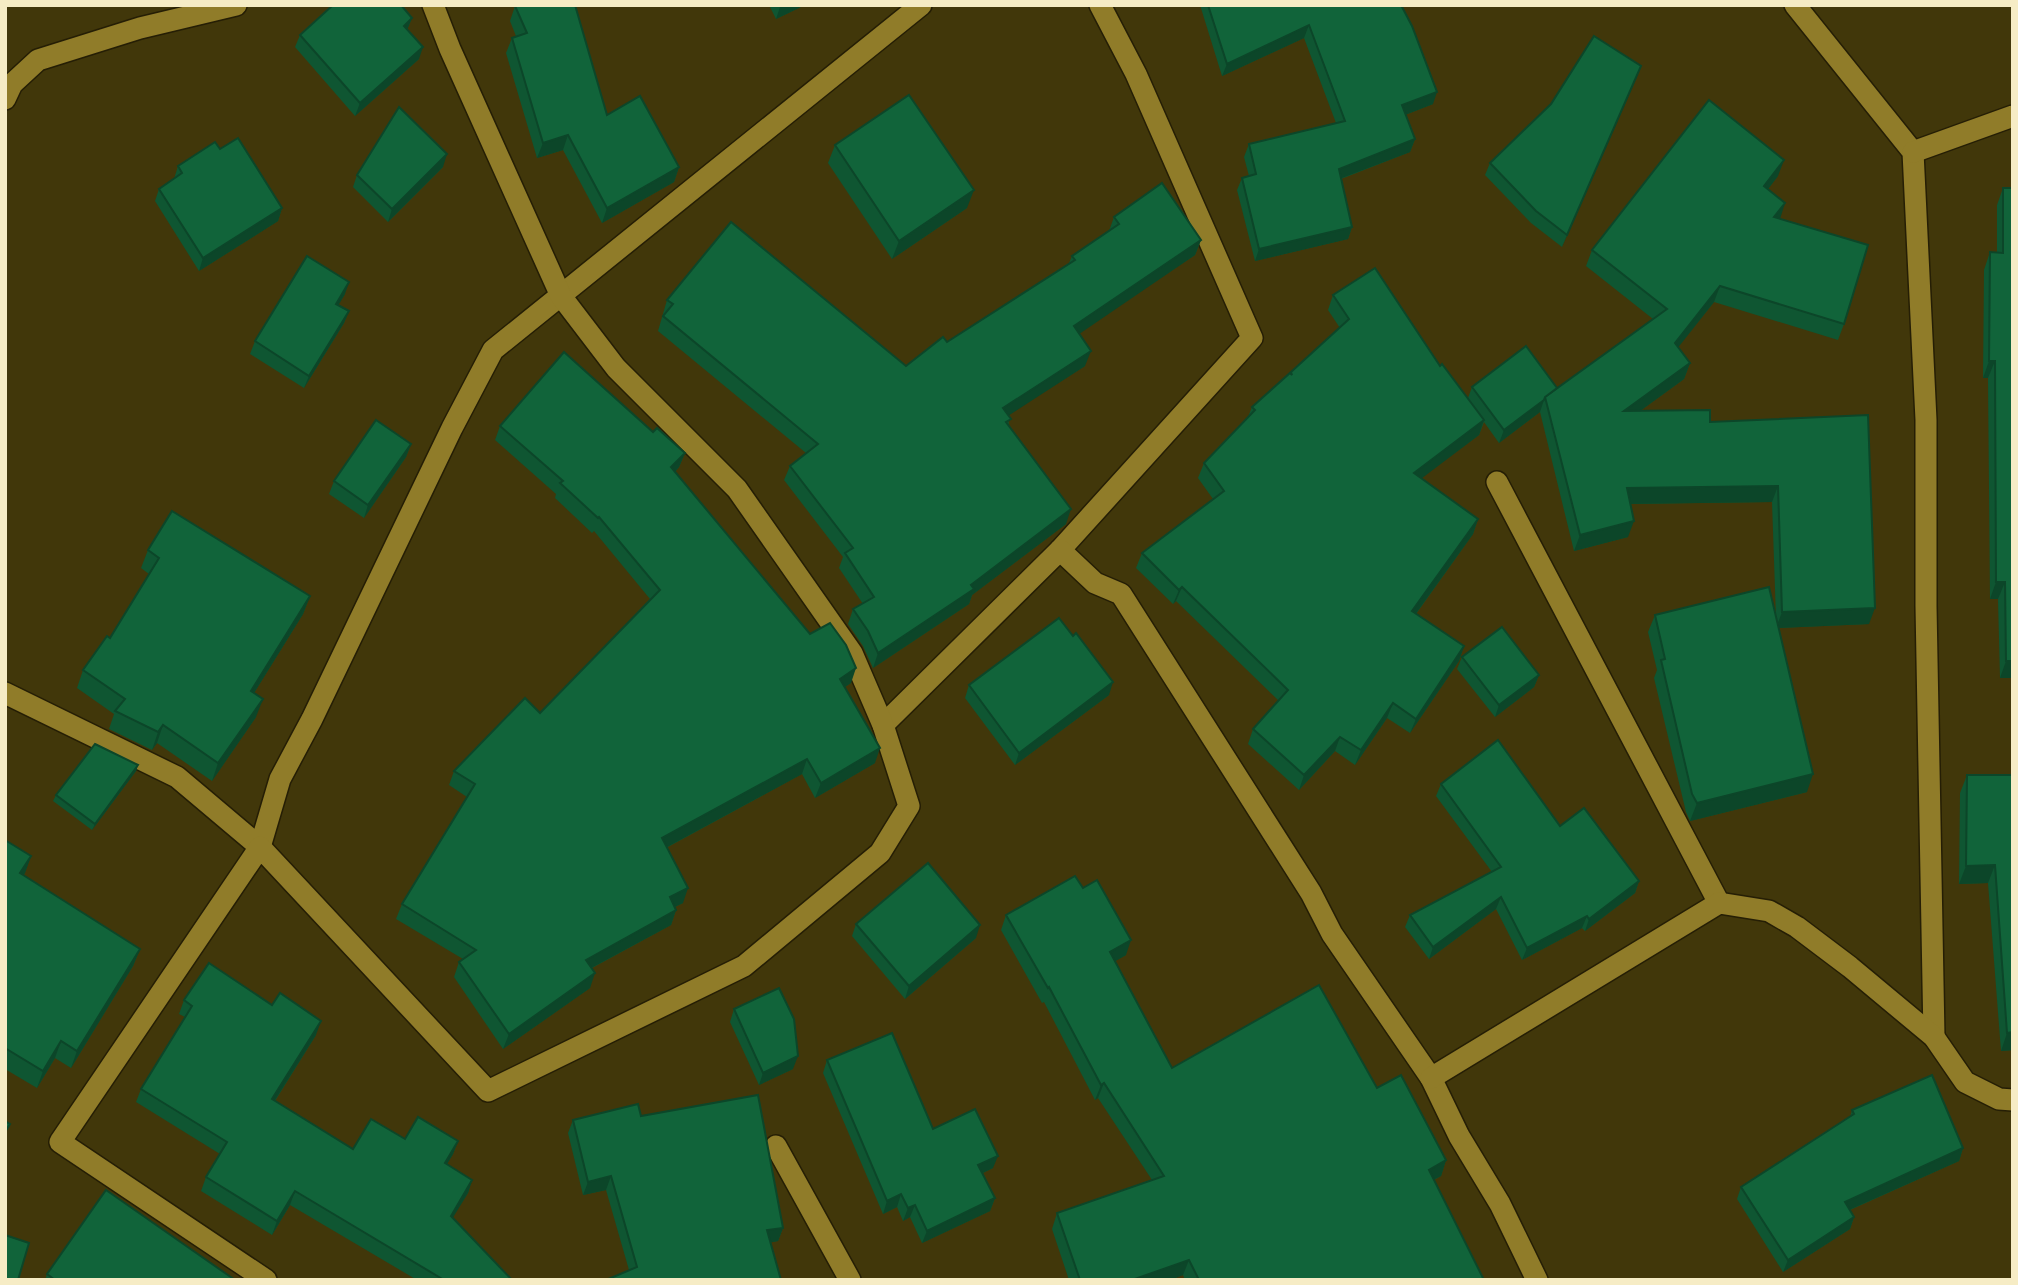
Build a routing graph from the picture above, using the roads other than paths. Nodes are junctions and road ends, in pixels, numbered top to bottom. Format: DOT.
graph roads {
  1 [pos="236,5"];
  2 [pos="433,5"];
  3 [pos="921,5"];
  4 [pos="1100,5"];
  5 [pos="1795,5"];
  6 [pos="5,99"];
  7 [pos="2013,116"];
  8 [pos="1913,152"];
  9 [pos="561,296"];
  10 [pos="1497,482"];
  11 [pos="1060,550"];
  12 [pos="5,693"];
  13 [pos="883,725"];
  14 [pos="260,846"];
  15 [pos="1719,903"];
  16 [pos="1934,1037"];
  17 [pos="1431,1078"];
  18 [pos="2013,1100"];
  19 [pos="776,1146"];
  20 [pos="266,1280"];
  21 [pos="850,1280"];
  22 [pos="1537,1280"];
  1 -- 6 [label="street"];
  2 -- 9 [label="street"];
  3 -- 9 [label="street"];
  4 -- 11 [label="street"];
  5 -- 8 [label="street"];
  7 -- 8 [label="street"];
  8 -- 16 [label="street"];
  9 -- 13 [label="street"];
  9 -- 14 [label="street"];
  10 -- 15 [label="street"];
  11 -- 13 [label="street"];
  11 -- 17 [label="street"];
  12 -- 14 [label="street"];
  13 -- 14 [label="street"];
  14 -- 20 [label="street"];
  15 -- 16 [label="street"];
  15 -- 17 [label="street"];
  16 -- 18 [label="street"];
  17 -- 22 [label="street"];
  19 -- 21 [label="street"];
}
